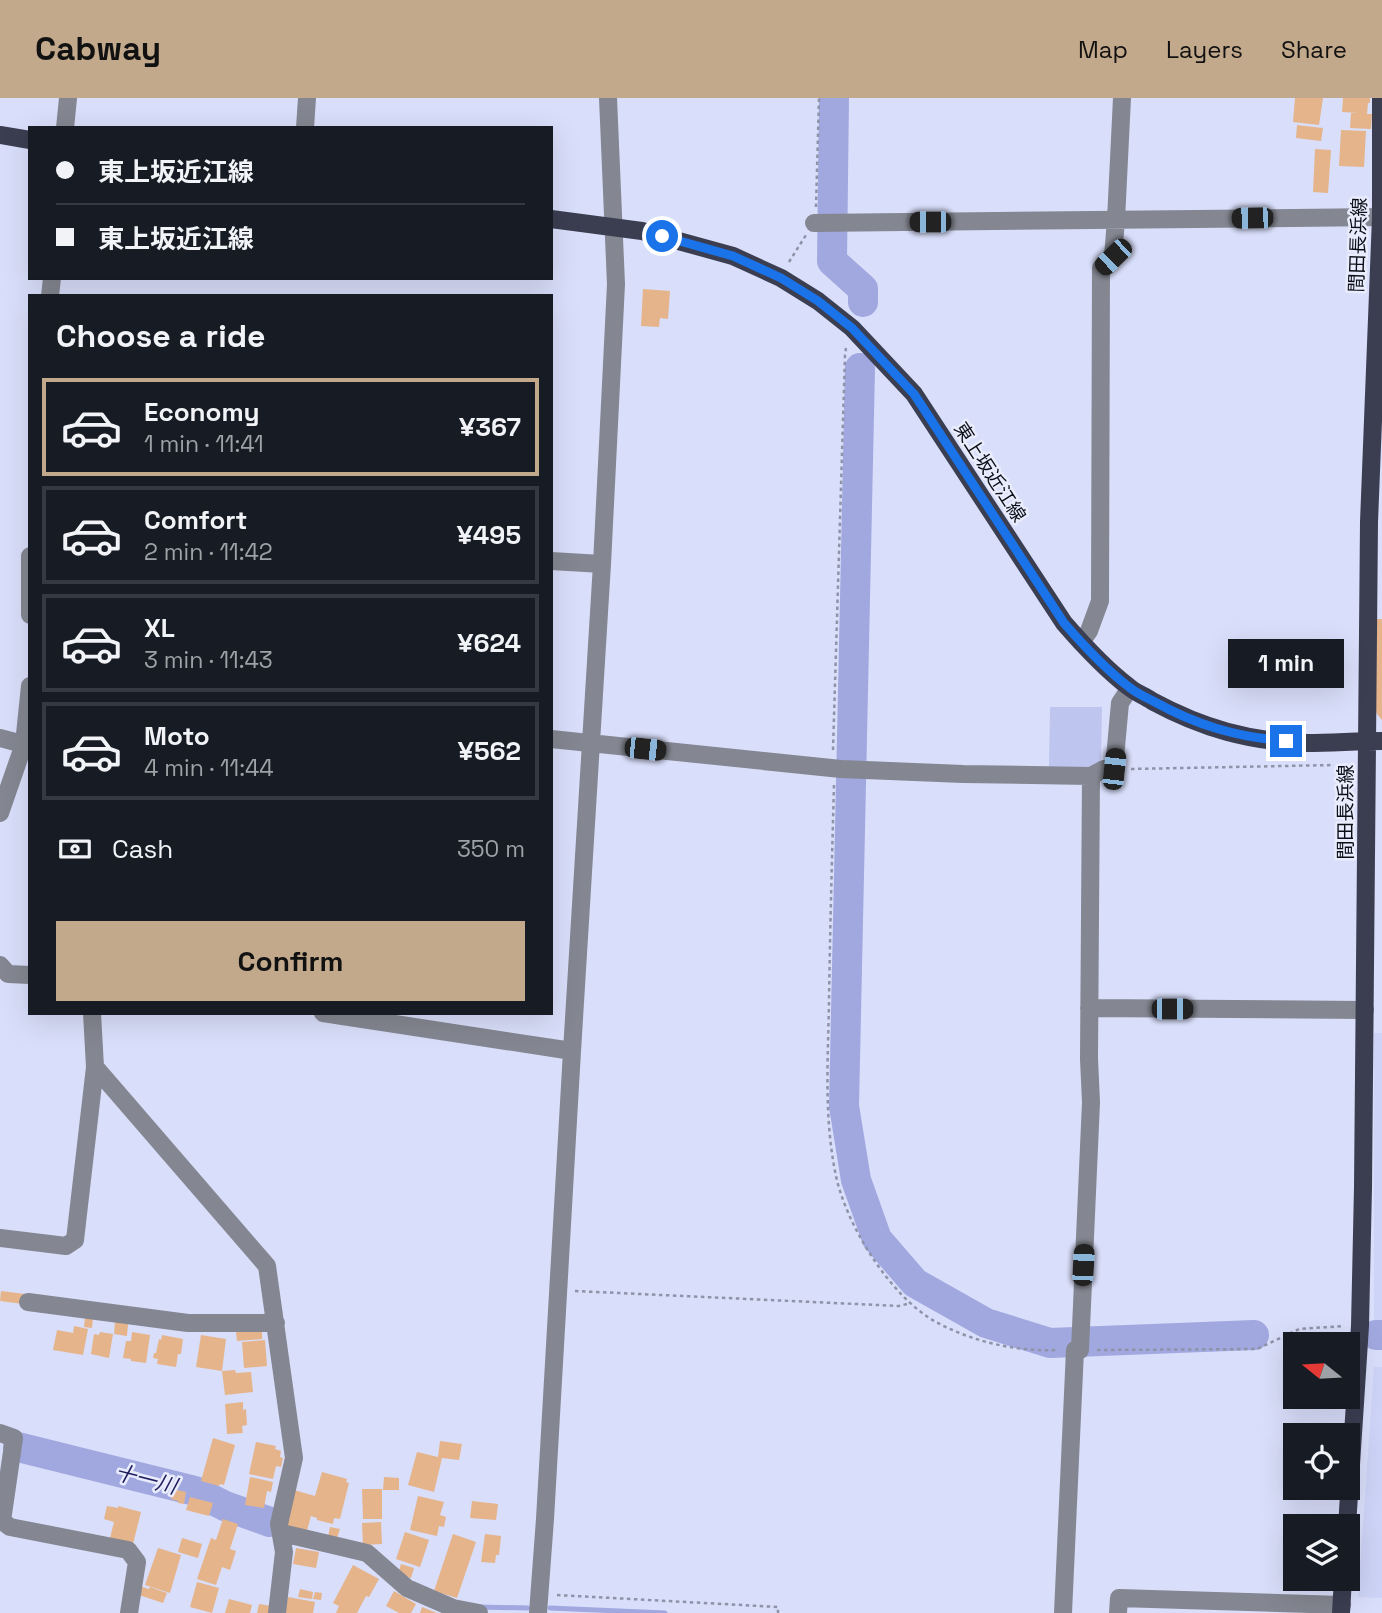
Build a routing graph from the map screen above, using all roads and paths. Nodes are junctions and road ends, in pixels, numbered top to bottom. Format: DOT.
graph roads {
  1 [pos="68,98"];
  2 [pos="307,98"];
  3 [pos="608,98"];
  4 [pos="819,98"];
  5 [pos="1122,98"];
  6 [pos="1381,98"];
  7 [pos="65,126"];
  8 [pos="304,126"];
  9 [pos="0,135"];
  10 [pos="28,140"];
  11 [pos="1381,217"];
  12 [pos="553,219"];
  13 [pos="1116,220"];
  14 [pos="816,223"];
  15 [pos="614,228"];
  16 [pos="781,278"];
  17 [pos="852,328"];
  18 [pos="553,561"];
  19 [pos="602,564"];
  20 [pos="1081,642"];
  21 [pos="1130,688"];
  22 [pos="28,725"];
  23 [pos="0,738"];
  24 [pos="553,739"];
  25 [pos="1374,741"];
  26 [pos="591,744"];
  27 [pos="27,745"];
  28 [pos="1335,765"];
  29 [pos="837,768"];
  30 [pos="1114,769"];
  31 [pos="1091,776"];
  32 [pos="0,813"];
  33 [pos="0,965"];
  34 [pos="28,975"];
  35 [pos="1089,1009"];
  36 [pos="1365,1010"];
  37 [pos="92,1015"];
  38 [pos="336,1015"];
  39 [pos="572,1051"];
  40 [pos="94,1066"];
  41 [pos="0,1238"];
  42 [pos="559,1290"];
  43 [pos="28,1302"];
  44 [pos="911,1303"];
  45 [pos="276,1323"];
  46 [pos="1360,1326"];
  47 [pos="1078,1348"];
  48 [pos="0,1433"];
  49 [pos="1348,1514"];
  50 [pos="282,1533"];
  51 [pos="1342,1591"];
  52 [pos="540,1594"];
  53 [pos="1199,1607"];
  54 [pos="1341,1609"];
  55 [pos="129,1613"];
  56 [pos="277,1613"];
  57 [pos="479,1613"];
  58 [pos="538,1613"];
  59 [pos="778,1613"];
  60 [pos="1063,1613"];
  61 [pos="1118,1613"];
  1 -- 7 [label="street"];
  2 -- 8 [label="street"];
  3 -- 15 [label="street"];
  4 -- 14 [label="path"];
  5 -- 13 [label="street"];
  6 -- 11 [label="main road, 間田長浜線"];
  9 -- 10 [label="main road"];
  11 -- 13 [label="street"];
  11 -- 25 [label="main road, 間田長浜線"];
  12 -- 15 [label="main road, 東上坂近江線"];
  13 -- 14 [label="street"];
  13 -- 20 [label="street"];
  14 -- 16 [label="path"];
  15 -- 16 [label="main road, 東上坂近江線"];
  15 -- 19 [label="street"];
  16 -- 17 [label="main road, 東上坂近江線"];
  17 -- 20 [label="main road, 東上坂近江線"];
  17 -- 29 [label="path"];
  18 -- 19 [label="street"];
  19 -- 26 [label="street"];
  20 -- 21 [label="main road, 東上坂近江線"];
  21 -- 25 [label="main road, 東上坂近江線"];
  21 -- 30 [label="street"];
  22 -- 27 [label="street"];
  23 -- 27 [label="street"];
  24 -- 26 [label="street"];
  25 -- 36 [label="main road, 間田長浜線"];
  26 -- 29 [label="street"];
  26 -- 39 [label="street"];
  27 -- 32 [label="street"];
  28 -- 30 [label="path"];
  29 -- 31 [label="street"];
  29 -- 44 [label="path"];
  30 -- 31 [label="street"];
  31 -- 35 [label="street"];
  33 -- 34 [label="street"];
  35 -- 36 [label="street"];
  35 -- 47 [label="street"];
  36 -- 46 [label="main road, 間田長浜線"];
  37 -- 40 [label="street"];
  38 -- 39 [label="street"];
  39 -- 42 [label="street"];
  40 -- 41 [label="street"];
  40 -- 45 [label="street"];
  42 -- 44 [label="path"];
  42 -- 52 [label="street"];
  43 -- 45 [label="street"];
  44 -- 47 [label="path"];
  45 -- 50 [label="street"];
  46 -- 47 [label="path"];
  46 -- 49 [label="main road, 間田長浜線"];
  47 -- 60 [label="street"];
  48 -- 55 [label="street"];
  50 -- 56 [label="street"];
  50 -- 57 [label="street"];
  51 -- 54 [label="main road"];
  52 -- 58 [label="street"];
  52 -- 59 [label="path"];
  53 -- 54 [label="street"];
  53 -- 61 [label="street"];
}
